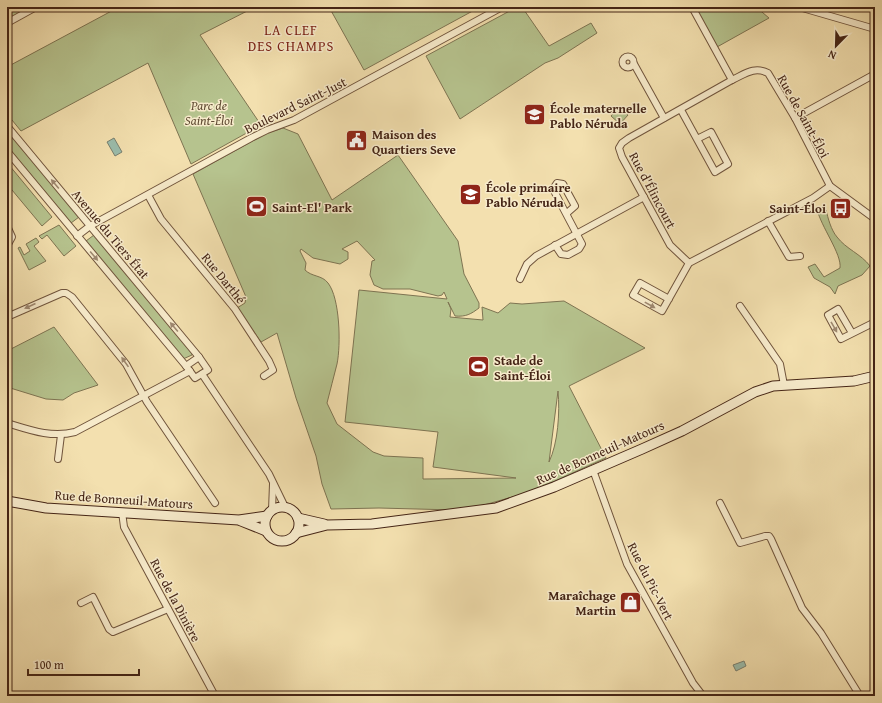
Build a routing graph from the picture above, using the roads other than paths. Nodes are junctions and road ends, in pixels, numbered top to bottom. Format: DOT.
graph roads {
  1 [pos="36,7"];
  2 [pos="502,7"];
  3 [pos="692,7"];
  4 [pos="799,7"];
  5 [pos="7,23"];
  6 [pos="875,30"];
  7 [pos="634,64"];
  8 [pos="875,74"];
  9 [pos="732,80"];
  10 [pos="681,110"];
  11 [pos="664,118"];
  12 [pos="795,118"];
  13 [pos="7,126"];
  14 [pos="697,139"];
  15 [pos="7,151"];
  16 [pos="830,186"];
  17 [pos="148,195"];
  18 [pos="644,197"];
  19 [pos="567,213"];
  20 [pos="875,219"];
  21 [pos="768,221"];
  22 [pos="7,226"];
  23 [pos="90,226"];
  24 [pos="577,233"];
  25 [pos="77,236"];
  26 [pos="555,245"];
  27 [pos="7,246"];
  28 [pos="800,256"];
  29 [pos="689,263"];
  30 [pos="520,279"];
  31 [pos="669,299"];
  32 [pos="740,306"];
  33 [pos="7,317"];
  34 [pos="875,322"];
  35 [pos="852,333"];
  36 [pos="199,357"];
  37 [pos="188,369"];
  38 [pos="202,374"];
  39 [pos="264,376"];
  40 [pos="875,376"];
  41 [pos="784,385"];
  42 [pos="144,396"];
  43 [pos="7,423"];
  44 [pos="61,435"];
  45 [pos="58,459"];
  46 [pos="593,470"];
  47 [pos="274,482"];
  48 [pos="7,502"];
  49 [pos="215,503"];
  50 [pos="720,503"];
  51 [pos="285,507"];
  52 [pos="122,512"];
  53 [pos="269,513"];
  54 [pos="298,518"];
  55 [pos="239,520"];
  56 [pos="327,525"];
  57 [pos="266,531"];
  58 [pos="296,533"];
  59 [pos="81,603"];
  60 [pos="168,609"];
  61 [pos="875,694"];
  62 [pos="215,696"];
  63 [pos="703,696"];
  64 [pos="860,696"];
  65 [pos="869,696"];
  1 -- 5 [label="street"];
  2 -- 17 [label="street, Boulevard Saint-Just"];
  3 -- 9 [label="street"];
  4 -- 6 [label="street"];
  7 -- 11 [label="street"];
  8 -- 12 [label="street"];
  9 -- 10 [label="street, Rue d'Élincourt"];
  9 -- 12 [label="street, Rue de Saint-Éloi"];
  10 -- 11 [label="street, Rue d'Élincourt"];
  10 -- 14 [label="street"];
  11 -- 18 [label="street, Rue d'Élincourt"];
  12 -- 16 [label="street, Rue de Saint-Éloi"];
  23 -- 13 [label="street, Avenue du Tiers État, one-way"];
  14 -- 14 [label="street"];
  15 -- 25 [label="street, Avenue du Tiers État"];
  16 -- 20 [label="street, Rue de Saint-Éloi"];
  16 -- 21 [label="street"];
  17 -- 23 [label="street, Boulevard Saint-Just"];
  17 -- 39 [label="street, Rue Darthé"];
  18 -- 24 [label="street"];
  18 -- 29 [label="street, Rue d'Élincourt"];
  19 -- 19 [label="street"];
  19 -- 24 [label="street"];
  21 -- 28 [label="street"];
  21 -- 29 [label="street"];
  22 -- 27 [label="street"];
  23 -- 25 [label="street, Boulevard Saint-Just"];
  36 -- 23 [label="street, Avenue du Tiers État, one-way"];
  24 -- 26 [label="street"];
  24 -- 26 [label="street"];
  25 -- 37 [label="street, Avenue du Tiers État, one-way"];
  26 -- 30 [label="street"];
  29 -- 31 [label="street"];
  31 -- 31 [label="street, one-way"];
  32 -- 41 [label="street"];
  42 -- 33 [label="street, one-way"];
  34 -- 35 [label="street"];
  35 -- 35 [label="street, one-way"];
  36 -- 37 [label="street"];
  36 -- 38 [label="street, Avenue du Tiers État"];
  37 -- 38 [label="street"];
  37 -- 42 [label="street"];
  38 -- 47 [label="street"];
  40 -- 41 [label="main road, Rue de Bonneuil-Matours"];
  41 -- 46 [label="main road, Rue de Bonneuil-Matours"];
  42 -- 44 [label="street"];
  42 -- 49 [label="street"];
  43 -- 44 [label="street"];
  44 -- 45 [label="street"];
  46 -- 56 [label="main road, Rue de Bonneuil-Matours"];
  46 -- 63 [label="street, Rue du Pic-Vert"];
  47 -- 51 [label="street"];
  47 -- 53 [label="street"];
  48 -- 52 [label="main road, Rue de Bonneuil-Matours"];
  50 -- 64 [label="street"];
  51 -- 53 [label="main road"];
  51 -- 54 [label="main road"];
  52 -- 55 [label="main road, Rue de Bonneuil-Matours"];
  52 -- 60 [label="street, Rue de la Dinière"];
  53 -- 55 [label="main road, Rue de Bonneuil-Matours"];
  53 -- 57 [label="main road"];
  54 -- 56 [label="main road, Rue de Bonneuil-Matours"];
  54 -- 58 [label="main road"];
  55 -- 57 [label="main road, Rue de Bonneuil-Matours"];
  56 -- 58 [label="main road, Rue de Bonneuil-Matours"];
  57 -- 58 [label="main road"];
  59 -- 60 [label="street"];
  60 -- 62 [label="street, Rue de la Dinière"];
  61 -- 65 [label="street"];
}
